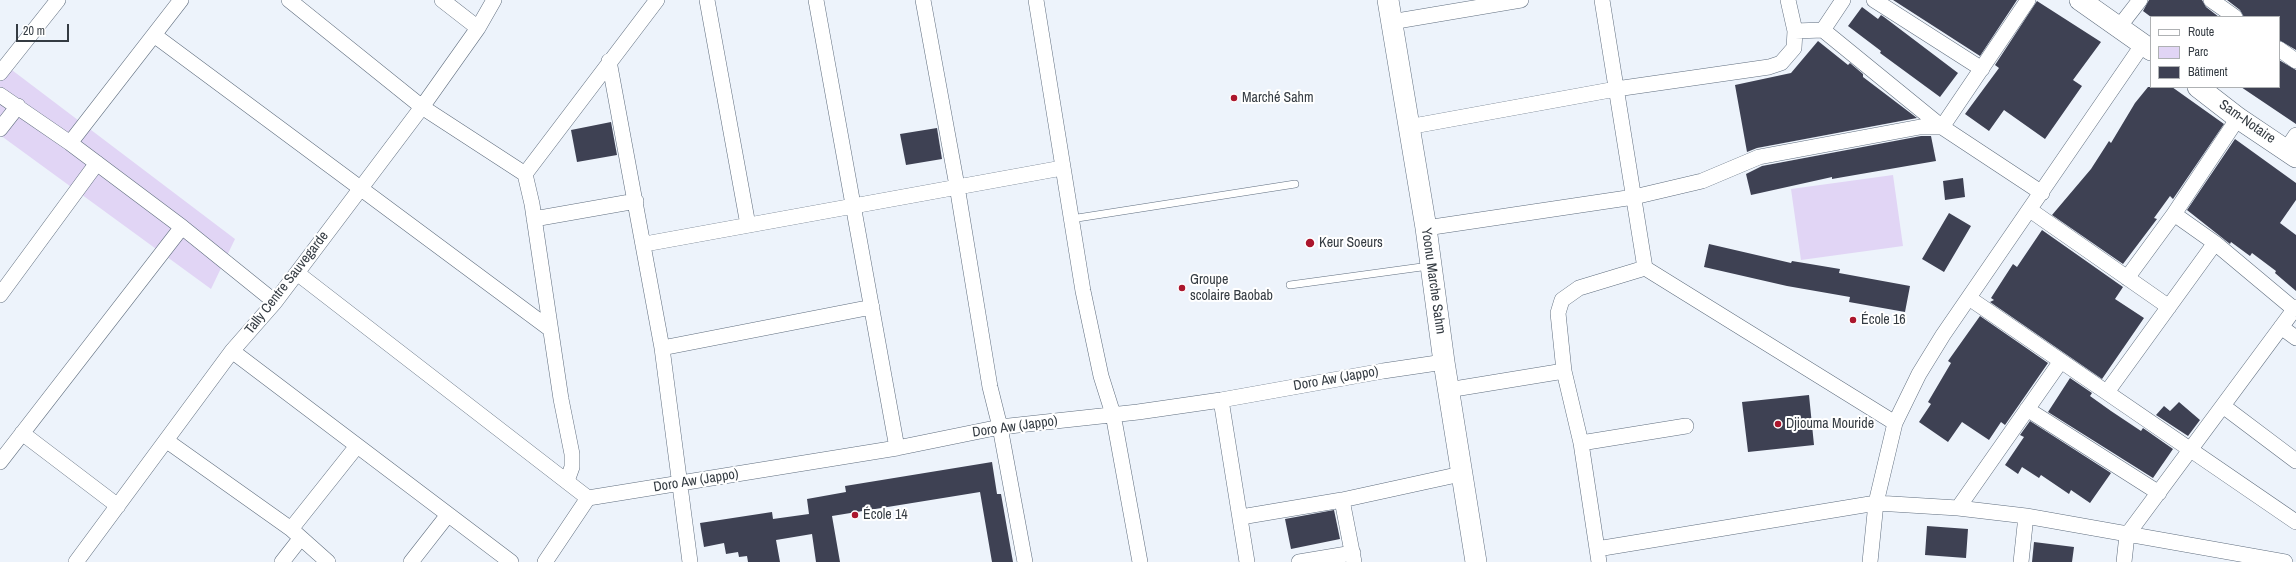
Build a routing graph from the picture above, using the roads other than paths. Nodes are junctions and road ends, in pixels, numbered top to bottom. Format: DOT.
graph roads {
  1 [pos="58,0"];
  2 [pos="181,0"];
  3 [pos="289,0"];
  4 [pos="442,0"];
  5 [pos="494,0"];
  6 [pos="657,0"];
  7 [pos="707,0"];
  8 [pos="816,0"];
  9 [pos="923,0"];
  10 [pos="1036,0"];
  11 [pos="1388,0"];
  12 [pos="1521,0"];
  13 [pos="1602,0"];
  14 [pos="1788,0"];
  15 [pos="1843,0"];
  16 [pos="1874,0"];
  17 [pos="2028,0"];
  18 [pos="2080,0"];
  19 [pos="2140,0"];
  20 [pos="2211,0"];
  21 [pos="2234,16"];
  22 [pos="1391,22"];
  23 [pos="2120,27"];
  24 [pos="478,28"];
  25 [pos="1823,30"];
  26 [pos="1795,31"];
  27 [pos="154,34"];
  28 [pos="2147,47"];
  29 [pos="2280,50"];
  30 [pos="609,61"];
  31 [pos="2296,61"];
  32 [pos="1982,69"];
  33 [pos="0,73"];
  34 [pos="2199,88"];
  35 [pos="1616,89"];
  36 [pos="0,95"];
  37 [pos="18,106"];
  38 [pos="422,107"];
  39 [pos="2238,118"];
  40 [pos="1408,126"];
  41 [pos="1942,126"];
  42 [pos="0,128"];
  43 [pos="70,143"];
  44 [pos="2293,147"];
  45 [pos="98,163"];
  46 [pos="1062,168"];
  47 [pos="525,174"];
  48 [pos="1295,184"];
  49 [pos="957,186"];
  50 [pos="360,189"];
  51 [pos="2042,193"];
  52 [pos="1634,197"];
  53 [pos="636,201"];
  54 [pos="855,205"];
  55 [pos="2030,210"];
  56 [pos="2174,214"];
  57 [pos="534,218"];
  58 [pos="1071,219"];
  59 [pos="748,225"];
  60 [pos="182,227"];
  61 [pos="1426,228"];
  62 [pos="2215,243"];
  63 [pos="644,244"];
  64 [pos="1431,266"];
  65 [pos="1645,268"];
  66 [pos="297,272"];
  67 [pos="2127,278"];
  68 [pos="1290,285"];
  69 [pos="0,295"];
  70 [pos="1969,298"];
  71 [pos="275,302"];
  72 [pos="872,307"];
  73 [pos="2169,307"];
  74 [pos="2295,308"];
  75 [pos="2281,327"];
  76 [pos="550,330"];
  77 [pos="2296,338"];
  78 [pos="662,348"];
  79 [pos="232,351"];
  80 [pos="2061,361"];
  81 [pos="1444,362"];
  82 [pos="1564,371"];
  83 [pos="1448,390"];
  84 [pos="2107,392"];
  85 [pos="1221,400"];
  86 [pos="2223,406"];
  87 [pos="2027,409"];
  88 [pos="1113,414"];
  89 [pos="1895,423"];
  90 [pos="1686,426"];
  91 [pos="1000,427"];
  92 [pos="22,433"];
  93 [pos="166,441"];
  94 [pos="1581,443"];
  95 [pos="357,446"];
  96 [pos="897,448"];
  97 [pos="2190,450"];
  98 [pos="2296,461"];
  99 [pos="0,462"];
  100 [pos="1461,474"];
  101 [pos="567,481"];
  102 [pos="680,484"];
  103 [pos="2159,493"];
  104 [pos="588,498"];
  105 [pos="1342,500"];
  106 [pos="1876,503"];
  107 [pos="118,506"];
  108 [pos="1958,508"];
  109 [pos="447,516"];
  110 [pos="2026,516"];
  111 [pos="1241,517"];
  112 [pos="2296,522"];
  113 [pos="295,534"];
  114 [pos="2127,535"];
  115 [pos="1598,555"];
  116 [pos="1353,557"];
  117 [pos="76,562"];
  118 [pos="282,562"];
  119 [pos="328,562"];
  120 [pos="410,562"];
  121 [pos="511,562"];
  122 [pos="545,562"];
  123 [pos="690,562"];
  124 [pos="1025,562"];
  125 [pos="1140,562"];
  126 [pos="1247,562"];
  127 [pos="1299,562"];
  128 [pos="1476,562"];
  129 [pos="1870,562"];
  130 [pos="2021,562"];
  131 [pos="2124,562"];
  132 [pos="2286,562"];
  1 -- 33 [label="street"];
  2 -- 27 [label="street"];
  3 -- 38 [label="street"];
  4 -- 24 [label="street"];
  5 -- 24 [label="street, Tally Centre Sauvegarde"];
  6 -- 30 [label="street"];
  7 -- 59 [label="street"];
  8 -- 54 [label="street"];
  9 -- 49 [label="street"];
  10 -- 46 [label="street"];
  11 -- 22 [label="street, Yoonu Marche Sahm"];
  12 -- 22 [label="street"];
  13 -- 35 [label="street"];
  14 -- 26 [label="street"];
  15 -- 25 [label="street"];
  16 -- 32 [label="street"];
  17 -- 32 [label="street"];
  18 -- 23 [label="street"];
  19 -- 23 [label="street"];
  20 -- 21 [label="street"];
  22 -- 40 [label="street, Yoonu Marche Sahm"];
  23 -- 28 [label="street"];
  24 -- 38 [label="street, Tally Centre Sauvegarde"];
  25 -- 26 [label="street"];
  25 -- 41 [label="street"];
  26 -- 35 [label="street"];
  27 -- 43 [label="street"];
  27 -- 50 [label="street"];
  28 -- 51 [label="street"];
  29 -- 31 [label="street"];
  30 -- 47 [label="street"];
  30 -- 53 [label="street"];
  32 -- 41 [label="street"];
  34 -- 39 [label="street, Sam-Notaire"];
  35 -- 40 [label="street"];
  35 -- 52 [label="street"];
  36 -- 37 [label="street"];
  37 -- 42 [label="street"];
  37 -- 43 [label="street"];
  38 -- 47 [label="street"];
  38 -- 50 [label="street, Tally Centre Sauvegarde"];
  39 -- 44 [label="street, Sam-Notaire"];
  39 -- 56 [label="street"];
  40 -- 61 [label="street, Yoonu Marche Sahm"];
  41 -- 51 [label="street"];
  41 -- 52 [label="street"];
  43 -- 45 [label="street"];
  45 -- 60 [label="street"];
  45 -- 69 [label="street"];
  46 -- 49 [label="street"];
  46 -- 58 [label="street"];
  47 -- 57 [label="street"];
  48 -- 58 [label="lane"];
  49 -- 54 [label="street"];
  49 -- 91 [label="street"];
  50 -- 66 [label="street, Tally Centre Sauvegarde"];
  50 -- 76 [label="street"];
  51 -- 55 [label="street"];
  52 -- 61 [label="street"];
  52 -- 65 [label="street"];
  53 -- 57 [label="street"];
  53 -- 63 [label="street"];
  54 -- 59 [label="street"];
  54 -- 72 [label="street"];
  55 -- 67 [label="street"];
  55 -- 70 [label="street"];
  56 -- 62 [label="street"];
  56 -- 67 [label="street"];
  57 -- 76 [label="street"];
  58 -- 88 [label="street"];
  59 -- 63 [label="street"];
  60 -- 71 [label="street"];
  60 -- 92 [label="street"];
  61 -- 64 [label="street, Yoonu Marche Sahm"];
  62 -- 73 [label="street"];
  62 -- 74 [label="street"];
  63 -- 78 [label="street"];
  64 -- 68 [label="lane"];
  64 -- 81 [label="street, Yoonu Marche Sahm"];
  65 -- 82 [label="street"];
  65 -- 89 [label="street"];
  66 -- 71 [label="street, Tally Centre Sauvegarde"];
  66 -- 101 [label="street"];
  67 -- 73 [label="street"];
  70 -- 80 [label="street"];
  70 -- 89 [label="street"];
  71 -- 79 [label="street, Tally Centre Sauvegarde"];
  72 -- 78 [label="street"];
  72 -- 96 [label="street"];
  73 -- 84 [label="street"];
  74 -- 75 [label="street"];
  75 -- 77 [label="street"];
  75 -- 86 [label="street"];
  76 -- 101 [label="street"];
  78 -- 102 [label="street"];
  79 -- 93 [label="street, Tally Centre Sauvegarde"];
  79 -- 95 [label="street"];
  80 -- 84 [label="street"];
  80 -- 87 [label="street"];
  81 -- 83 [label="street, Yoonu Marche Sahm"];
  81 -- 85 [label="street, Doro Aw (Jappo)"];
  82 -- 83 [label="street"];
  82 -- 94 [label="street"];
  83 -- 100 [label="street, Yoonu Marche Sahm"];
  84 -- 97 [label="street"];
  85 -- 88 [label="street, Doro Aw (Jappo)"];
  85 -- 111 [label="street"];
  86 -- 97 [label="street"];
  86 -- 98 [label="street"];
  87 -- 103 [label="street"];
  87 -- 108 [label="street"];
  88 -- 91 [label="street, Doro Aw (Jappo)"];
  88 -- 125 [label="street"];
  89 -- 106 [label="street"];
  90 -- 94 [label="street"];
  91 -- 96 [label="street, Doro Aw (Jappo)"];
  91 -- 124 [label="street"];
  92 -- 99 [label="street"];
  92 -- 107 [label="street"];
  93 -- 107 [label="street, Tally Centre Sauvegarde"];
  93 -- 113 [label="street"];
  94 -- 115 [label="street"];
  95 -- 109 [label="street"];
  95 -- 113 [label="street"];
  96 -- 102 [label="street, Doro Aw (Jappo)"];
  97 -- 103 [label="street"];
  97 -- 112 [label="street"];
  100 -- 105 [label="street"];
  100 -- 128 [label="street, Yoonu Marche Sahm"];
  101 -- 104 [label="street"];
  102 -- 104 [label="street, Doro Aw (Jappo)"];
  102 -- 123 [label="street"];
  103 -- 114 [label="street"];
  104 -- 122 [label="street"];
  105 -- 111 [label="street"];
  105 -- 116 [label="street"];
  106 -- 108 [label="street"];
  106 -- 115 [label="street"];
  106 -- 129 [label="street"];
  107 -- 117 [label="street, Tally Centre Sauvegarde"];
  108 -- 110 [label="street"];
  109 -- 120 [label="street"];
  109 -- 121 [label="street"];
  110 -- 114 [label="street"];
  110 -- 130 [label="street"];
  111 -- 126 [label="street"];
  113 -- 118 [label="street"];
  113 -- 119 [label="street"];
  114 -- 131 [label="street"];
  114 -- 132 [label="street"];
  116 -- 127 [label="street"];
}
